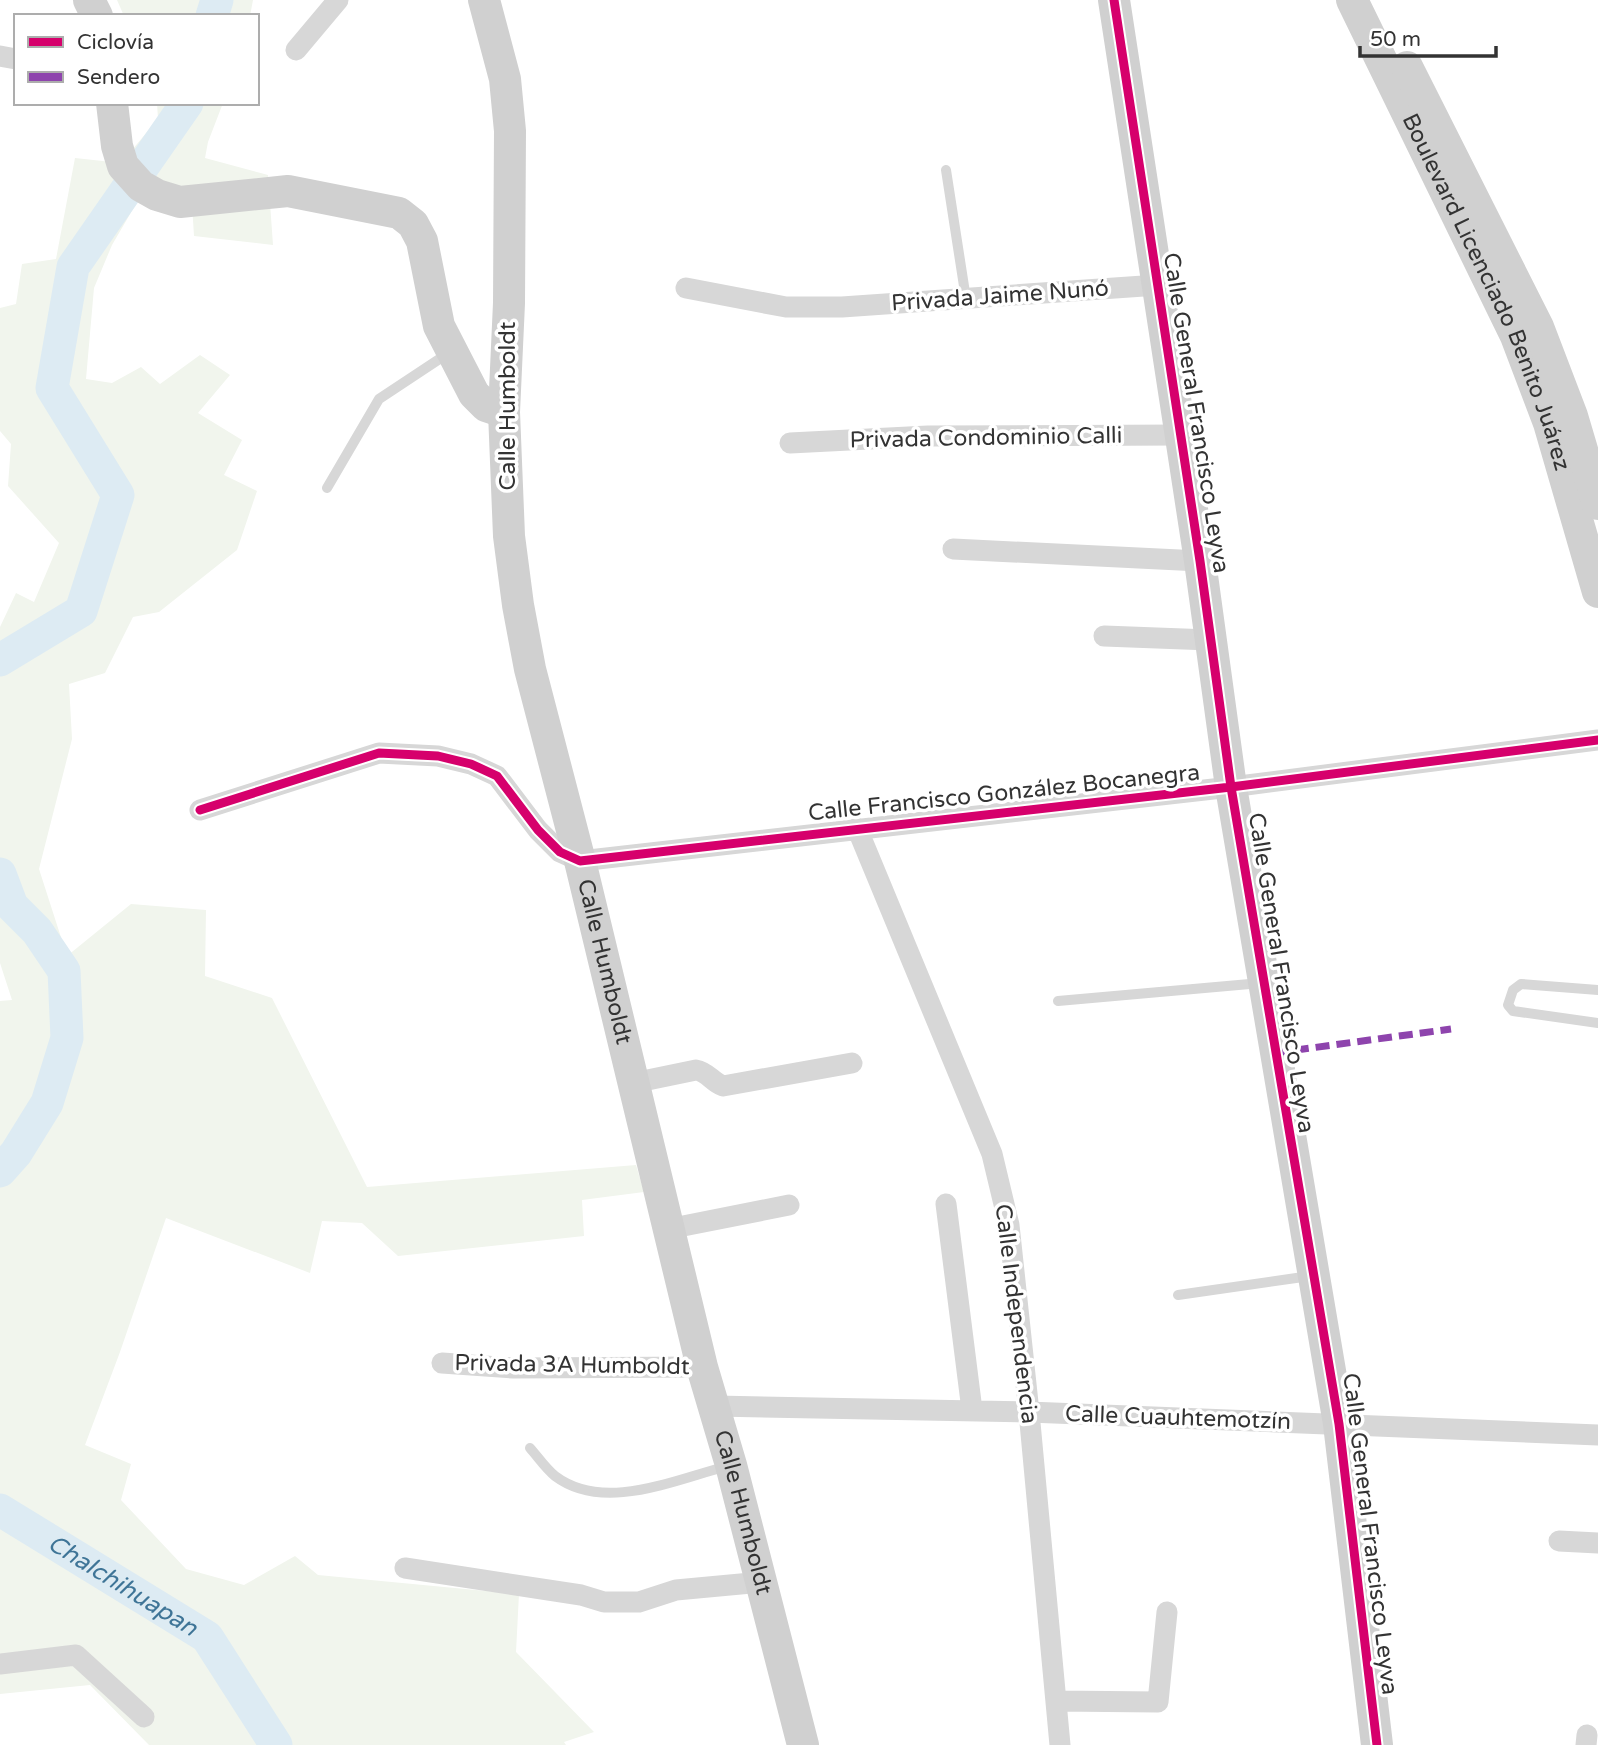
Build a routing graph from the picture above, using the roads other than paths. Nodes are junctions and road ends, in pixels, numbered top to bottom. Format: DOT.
graph roads {
  1 [pos="338,0"];
  2 [pos="484,0"];
  3 [pos="1114,0"];
  4 [pos="1352,0"];
  5 [pos="1375,0"];
  6 [pos="296,50"];
  7 [pos="113,105"];
  8 [pos="946,170"];
  9 [pos="1158,285"];
  10 [pos="686,288"];
  11 [pos="966,299"];
  12 [pos="1527,331"];
  13 [pos="452,351"];
  14 [pos="504,412"];
  15 [pos="1181,435"];
  16 [pos="790,443"];
  17 [pos="327,488"];
  18 [pos="1598,504"];
  19 [pos="953,550"];
  20 [pos="1200,561"];
  21 [pos="1598,592"];
  22 [pos="1104,636"];
  23 [pos="1210,640"];
  24 [pos="1598,740"];
  25 [pos="1231,787"];
  26 [pos="200,810"];
  27 [pos="857,828"];
  28 [pos="580,862"];
  29 [pos="1263,983"];
  30 [pos="1598,990"];
  31 [pos="1058,1001"];
  32 [pos="1598,1023"];
  33 [pos="852,1062"];
  34 [pos="633,1083"];
  35 [pos="946,1204"];
  36 [pos="789,1205"];
  37 [pos="668,1229"];
  38 [pos="1313,1276"];
  39 [pos="1178,1295"];
  40 [pos="442,1363"];
  41 [pos="702,1367"];
  42 [pos="715,1406"];
  43 [pos="972,1410"];
  44 [pos="1029,1412"];
  45 [pos="1339,1424"];
  46 [pos="1598,1435"];
  47 [pos="530,1448"];
  48 [pos="731,1465"];
  49 [pos="1559,1541"];
  50 [pos="1598,1543"];
  51 [pos="405,1568"];
  52 [pos="762,1582"];
  53 [pos="1167,1612"];
  54 [pos="0,1664"];
  55 [pos="1056,1701"];
  56 [pos="144,1717"];
  57 [pos="1061,1744"];
  58 [pos="803,1745"];
  59 [pos="1377,1745"];
  1 -- 6 [label="street"];
  2 -- 14 [label="street, Calle Humboldt"];
  3 -- 9 [label="street, Calle General Francisco Leyva"];
  4 -- 12 [label="street, Boulevard Licenciado Benito Juárez"];
  5 -- 12 [label="street, Boulevard Licenciado Benito Juárez"];
  7 -- 13 [label="street"];
  8 -- 11 [label="lane"];
  9 -- 11 [label="street, Privada Jaime Nunó"];
  9 -- 15 [label="street, Calle General Francisco Leyva"];
  10 -- 11 [label="street, Privada Jaime Nunó"];
  12 -- 18 [label="street, Boulevard Licenciado Benito Juárez"];
  12 -- 21 [label="street, Boulevard Licenciado Benito Juárez"];
  13 -- 14 [label="street"];
  13 -- 17 [label="lane"];
  14 -- 28 [label="street, Calle Humboldt"];
  15 -- 16 [label="street, Privada Condominio Calli"];
  15 -- 20 [label="street, Calle General Francisco Leyva"];
  19 -- 20 [label="street"];
  20 -- 23 [label="street, Calle General Francisco Leyva"];
  22 -- 23 [label="street"];
  23 -- 25 [label="street, Calle General Francisco Leyva"];
  24 -- 25 [label="street, Calle Francisco González Bocanegra"];
  25 -- 27 [label="street, Calle Francisco González Bocanegra"];
  25 -- 29 [label="street, Calle General Francisco Leyva"];
  26 -- 28 [label="street"];
  27 -- 28 [label="street, Calle Francisco González Bocanegra"];
  27 -- 44 [label="street, Calle Independencia"];
  28 -- 34 [label="street, Calle Humboldt"];
  29 -- 31 [label="lane"];
  29 -- 38 [label="street, Calle General Francisco Leyva"];
  30 -- 32 [label="lane"];
  33 -- 34 [label="street"];
  34 -- 37 [label="street, Calle Humboldt"];
  35 -- 43 [label="street"];
  36 -- 37 [label="street"];
  37 -- 41 [label="street, Calle Humboldt"];
  38 -- 39 [label="lane"];
  38 -- 45 [label="street, Calle General Francisco Leyva"];
  40 -- 41 [label="street, Privada 3A Humboldt"];
  41 -- 42 [label="street, Calle Humboldt"];
  42 -- 43 [label="street, Calle Cuauhtemotzín"];
  42 -- 48 [label="street, Calle Humboldt"];
  43 -- 44 [label="street, Calle Cuauhtemotzín"];
  44 -- 45 [label="street, Calle Cuauhtemotzín"];
  44 -- 55 [label="street, Calle Independencia"];
  45 -- 46 [label="street, Calle Cuauhtemotzín"];
  45 -- 59 [label="street, Calle General Francisco Leyva"];
  47 -- 48 [label="lane"];
  48 -- 52 [label="street, Calle Humboldt"];
  49 -- 50 [label="street"];
  51 -- 52 [label="street"];
  52 -- 58 [label="street, Calle Humboldt"];
  53 -- 55 [label="street"];
  54 -- 56 [label="street"];
  55 -- 57 [label="street, Calle Independencia"];
}
